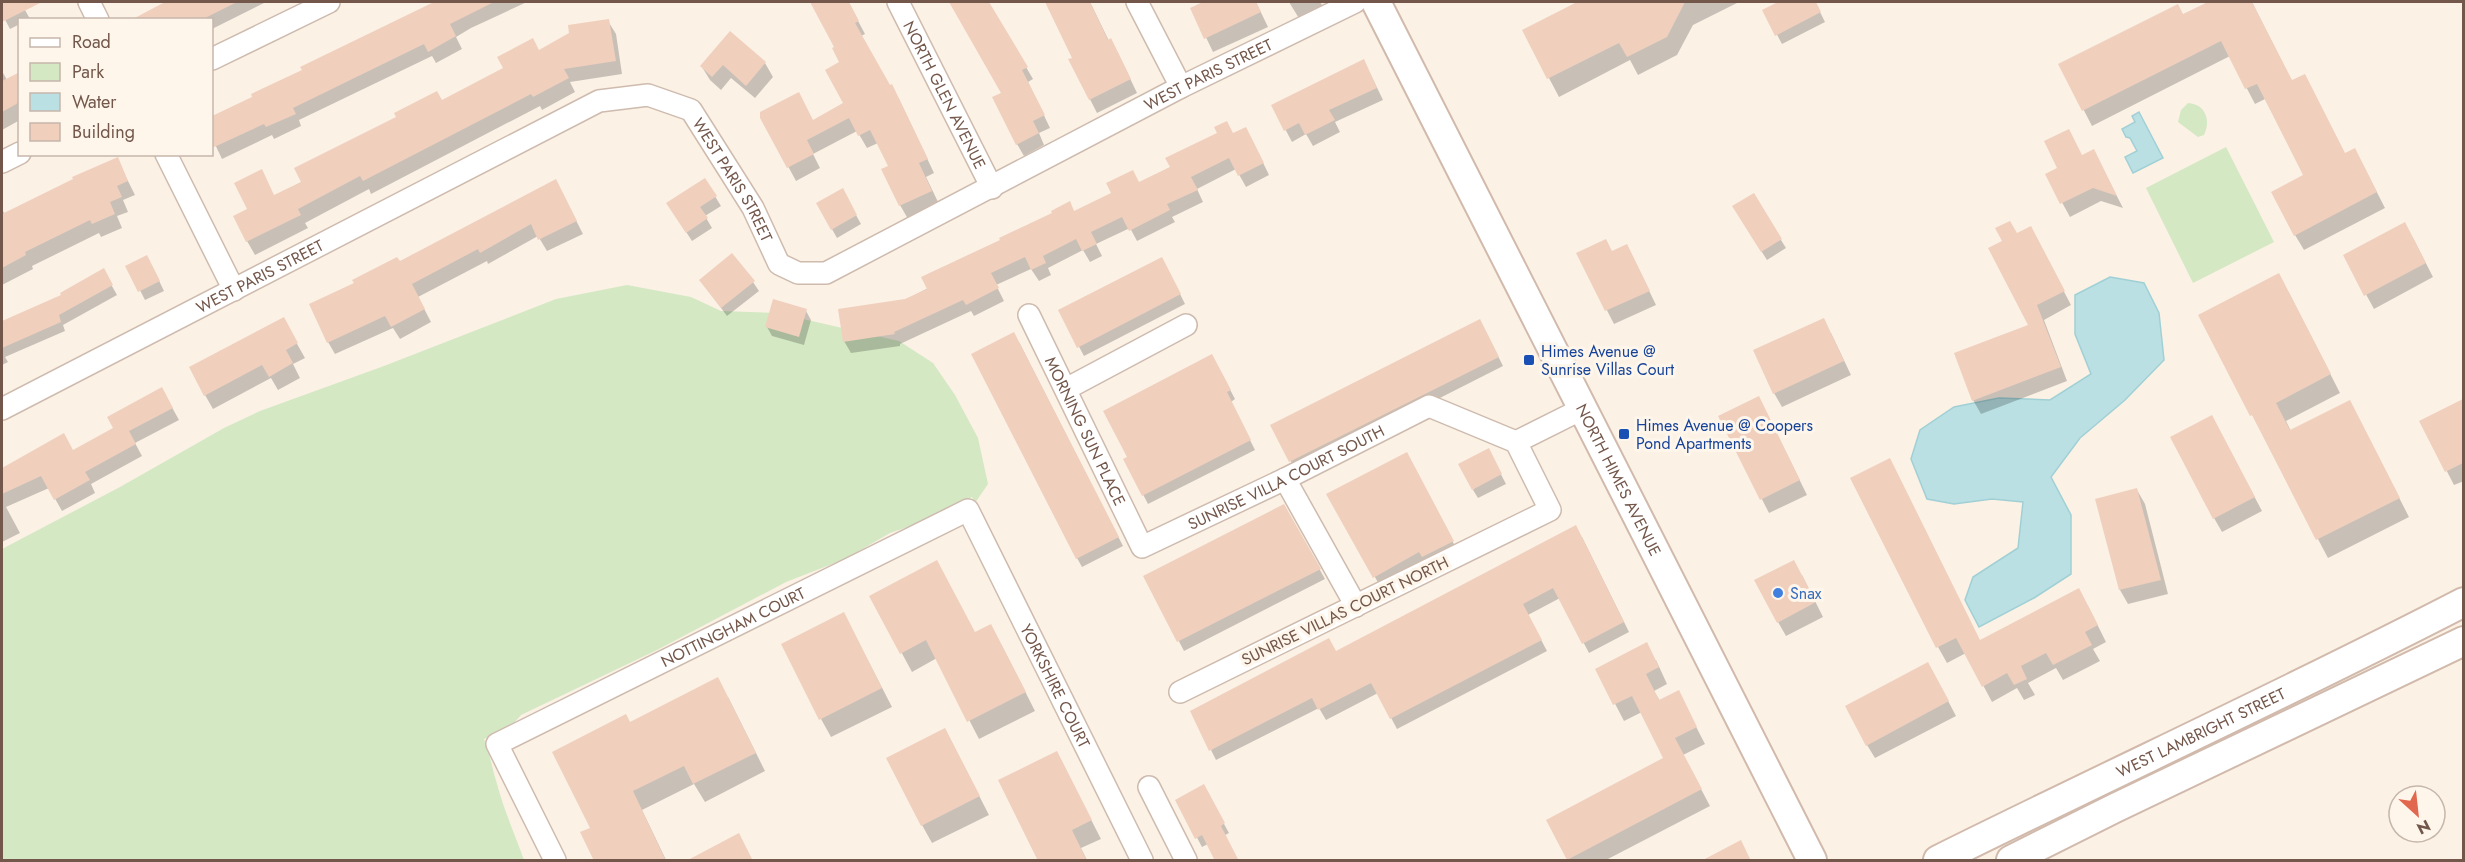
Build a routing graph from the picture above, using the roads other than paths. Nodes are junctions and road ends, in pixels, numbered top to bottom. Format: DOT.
graph roads {
  1 [pos="89,2"];
  2 [pos="329,2"];
  3 [pos="898,2"];
  4 [pos="1137,2"];
  5 [pos="1355,2"];
  6 [pos="1376,2"];
  7 [pos="97,18"];
  8 [pos="213,59"];
  9 [pos="1181,87"];
  10 [pos="18,154"];
  11 [pos="167,156"];
  12 [pos="2,162"];
  13 [pos="992,188"];
  14 [pos="234,290"];
  15 [pos="1029,315"];
  16 [pos="1186,326"];
  17 [pos="1066,389"];
  18 [pos="2,409"];
  19 [pos="1582,409"];
  20 [pos="1516,442"];
  21 [pos="1286,479"];
  22 [pos="968,510"];
  23 [pos="1142,547"];
  24 [pos="2463,602"];
  25 [pos="1356,606"];
  26 [pos="2463,641"];
  27 [pos="1180,692"];
  28 [pos="1149,787"];
  29 [pos="555,861"];
  30 [pos="1142,861"];
  31 [pos="1186,861"];
  32 [pos="1812,861"];
  33 [pos="1938,861"];
  34 [pos="2011,861"];
  1 -- 7 [label="street"];
  2 -- 8 [label="street"];
  3 -- 13 [label="street, NORTH GLEN AVENUE"];
  4 -- 9 [label="street"];
  5 -- 9 [label="street, WEST PARIS STREET"];
  6 -- 19 [label="main road, NORTH HIMES AVENUE"];
  9 -- 13 [label="street, WEST PARIS STREET"];
  10 -- 12 [label="street"];
  11 -- 14 [label="street"];
  13 -- 14 [label="street, WEST PARIS STREET"];
  14 -- 18 [label="street, WEST PARIS STREET"];
  15 -- 17 [label="street, MORNING SUN PLACE"];
  16 -- 17 [label="street"];
  17 -- 23 [label="street, MORNING SUN PLACE"];
  19 -- 20 [label="street"];
  19 -- 32 [label="main road, NORTH HIMES AVENUE"];
  20 -- 21 [label="street, SUNRISE VILLA COURT SOUTH"];
  20 -- 25 [label="street, SUNRISE VILLAS COURT NORTH"];
  21 -- 23 [label="street, SUNRISE VILLA COURT SOUTH"];
  21 -- 25 [label="street"];
  22 -- 29 [label="street, NOTTINGHAM COURT"];
  22 -- 30 [label="street, YORKSHIRE COURT"];
  24 -- 33 [label="main road, WEST LAMBRIGHT STREET"];
  25 -- 27 [label="street, SUNRISE VILLAS COURT NORTH"];
  26 -- 34 [label="main road, WEST LAMBRIGHT STREET"];
  28 -- 31 [label="street"];
}
